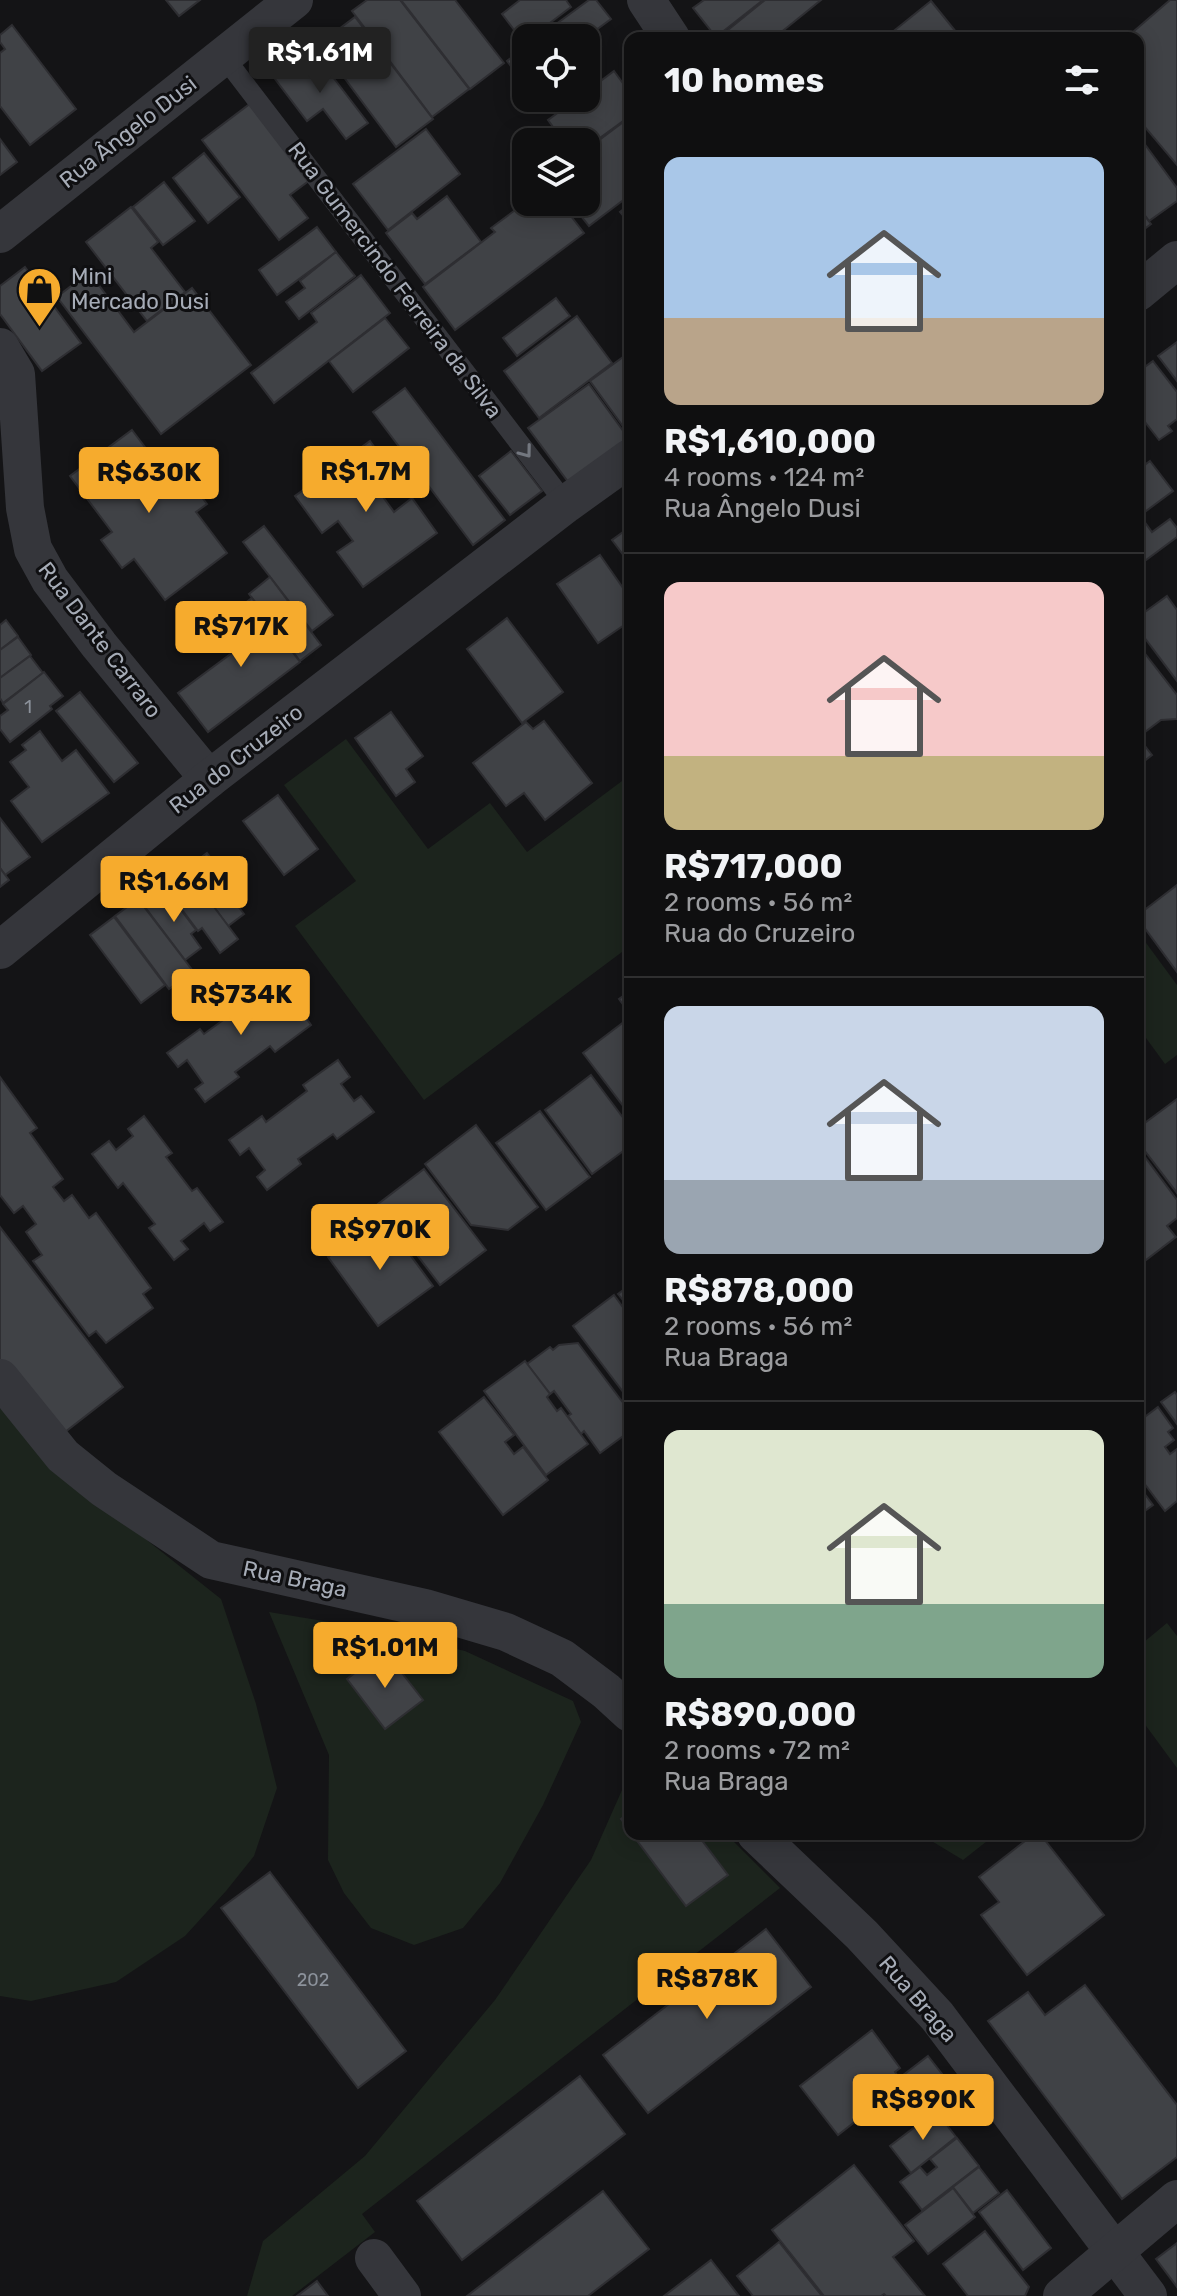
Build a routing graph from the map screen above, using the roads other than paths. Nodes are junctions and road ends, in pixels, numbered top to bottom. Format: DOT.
graph roads {
  1 [pos="294,0"];
  2 [pos="646,0"];
  3 [pos="667,32"];
  4 [pos="224,57"];
  5 [pos="0,234"];
  6 [pos="1177,260"];
  7 [pos="1144,287"];
  8 [pos="0,347"];
  9 [pos="624,462"];
  10 [pos="566,504"];
  11 [pos="209,779"];
  12 [pos="0,950"];
  13 [pos="0,1378"];
  14 [pos="624,1708"];
  15 [pos="762,1840"];
  16 [pos="1177,2199"];
  17 [pos="1113,2251"];
  18 [pos="374,2258"];
  19 [pos="402,2296"];
  20 [pos="1062,2296"];
  21 [pos="1148,2296"];
  1 -- 4 [label="street, Rua Ângelo Dusi"];
  2 -- 3 [label="street"];
  4 -- 5 [label="street, Rua Ângelo Dusi"];
  4 -- 10 [label="lane, Rua Gumercindo Ferreira da Silva, one-way"];
  6 -- 7 [label="street"];
  8 -- 11 [label="street, Rua Dante Carraro"];
  9 -- 10 [label="street, Rua do Cruzeiro"];
  10 -- 11 [label="street, Rua do Cruzeiro"];
  11 -- 12 [label="street, Rua do Cruzeiro"];
  13 -- 14 [label="street, Rua Braga"];
  15 -- 17 [label="street, Rua Braga"];
  16 -- 17 [label="street"];
  17 -- 20 [label="street"];
  17 -- 21 [label="street, Rua Braga"];
  18 -- 19 [label="street"];
}
